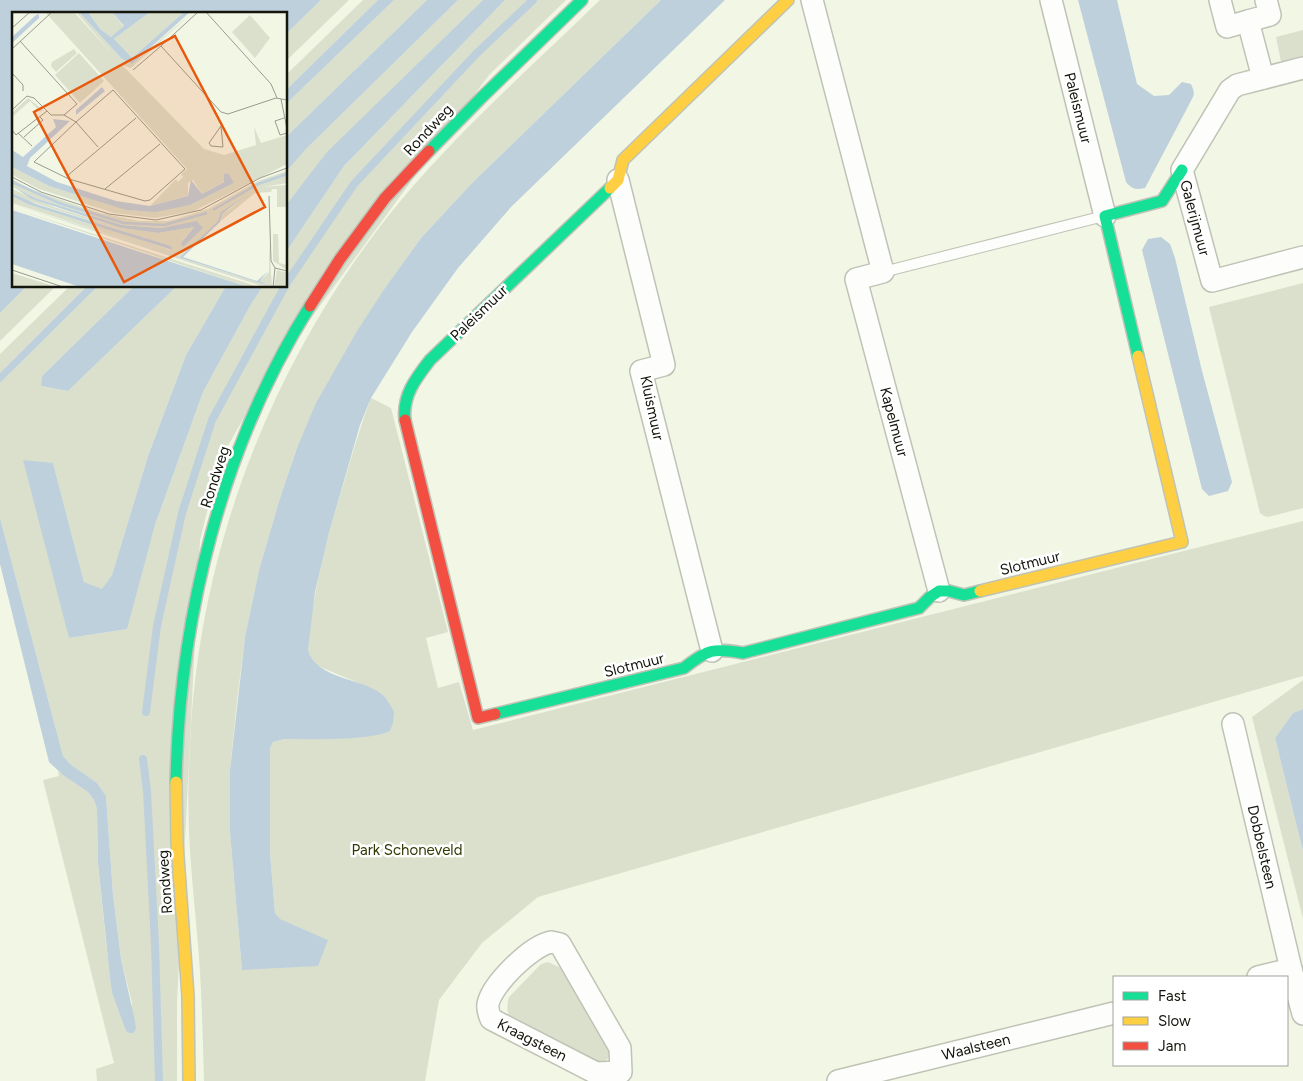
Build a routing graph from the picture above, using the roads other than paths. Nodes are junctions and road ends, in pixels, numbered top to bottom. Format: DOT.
graph roads {
  1 [pos="582,0"];
  2 [pos="788,0"];
  3 [pos="812,0"];
  4 [pos="1051,0"];
  5 [pos="1220,0"];
  6 [pos="1266,0"];
  7 [pos="1248,21"];
  8 [pos="1303,68"];
  9 [pos="1263,78"];
  10 [pos="1182,170"];
  11 [pos="618,180"];
  12 [pos="1105,216"];
  13 [pos="1303,257"];
  14 [pos="883,272"];
  15 [pos="940,592"];
  16 [pos="712,651"];
  17 [pos="478,718"];
  18 [pos="1232,724"];
  19 [pos="1291,969"];
  20 [pos="1262,976"];
  21 [pos="1113,1013"];
  22 [pos="1303,1014"];
  23 [pos="626,1077"];
  24 [pos="189,1081"];
  25 [pos="838,1081"];
  1 -- 24 [label="street, Rondweg"];
  2 -- 11 [label="street, Paleismuur"];
  3 -- 14 [label="street"];
  4 -- 12 [label="street, Paleismuur"];
  5 -- 7 [label="street"];
  6 -- 7 [label="street"];
  7 -- 9 [label="street"];
  8 -- 9 [label="street, Galerijmuur"];
  9 -- 10 [label="street, Galerijmuur"];
  10 -- 12 [label="street"];
  10 -- 13 [label="street, Galerijmuur"];
  11 -- 16 [label="street, Kluismuur"];
  11 -- 17 [label="street, Paleismuur"];
  12 -- 14 [label="lane, Kapelmuur"];
  12 -- 15 [label="street, Slotmuur"];
  14 -- 15 [label="street, Kapelmuur"];
  15 -- 16 [label="street"];
  16 -- 17 [label="street, Slotmuur"];
  18 -- 19 [label="street, Dobbelsteen"];
  19 -- 20 [label="street"];
  19 -- 22 [label="street"];
  21 -- 25 [label="street, Waalsteen"];
  23 -- 23 [label="street, Kraagsteen"];
}
